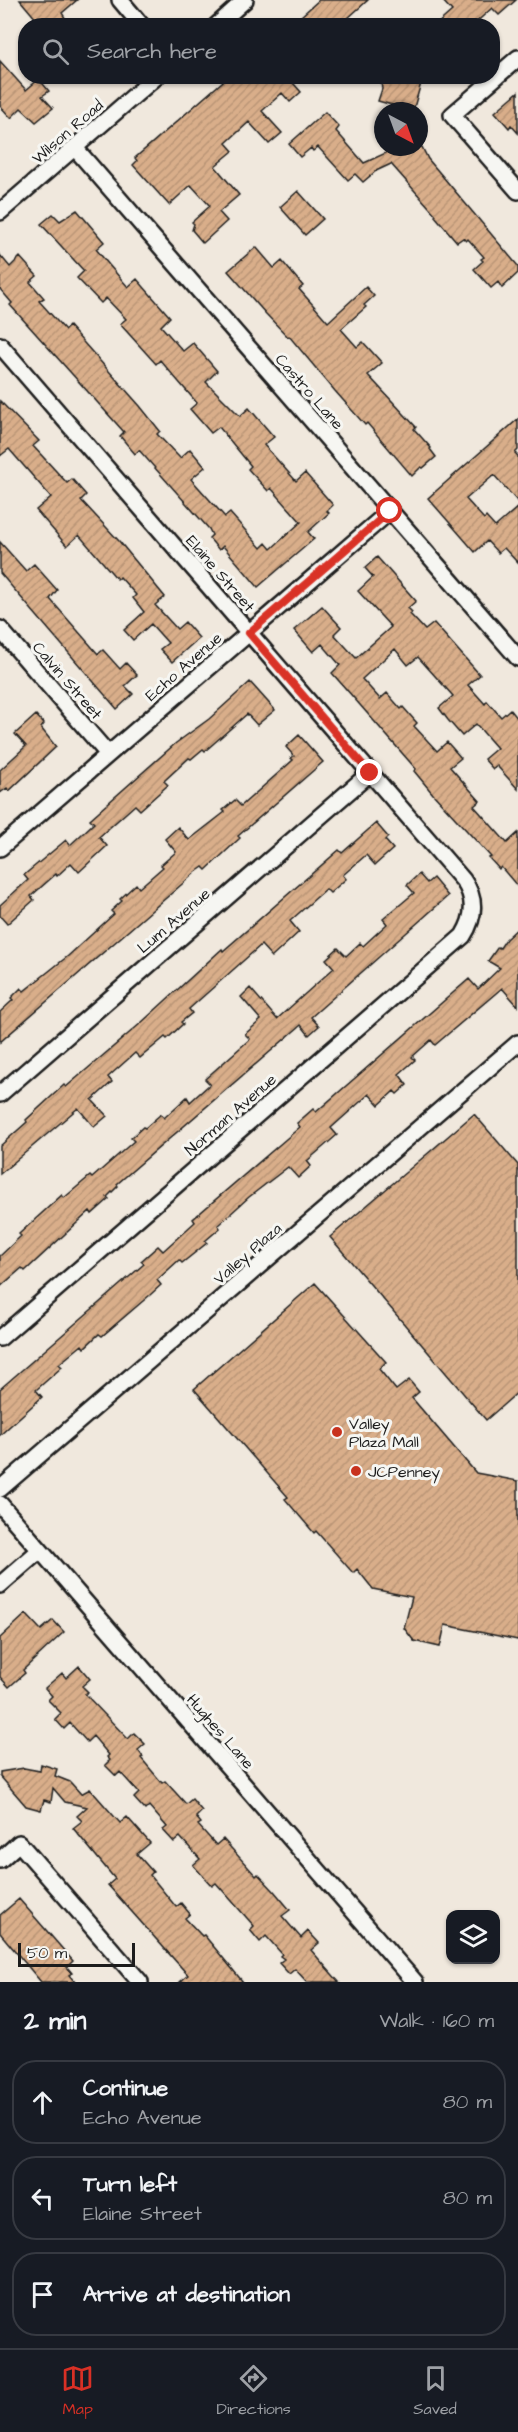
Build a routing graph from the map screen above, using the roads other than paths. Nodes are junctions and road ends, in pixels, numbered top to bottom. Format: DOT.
graph roads {
  1 [pos="120,0"];
  2 [pos="245,0"];
  3 [pos="135,18"];
  4 [pos="225,18"];
  5 [pos="518,58"];
  6 [pos="500,74"];
  7 [pos="148,84"];
  8 [pos="488,84"];
  9 [pos="75,148"];
  10 [pos="518,191"];
  11 [pos="0,212"];
  12 [pos="0,345"];
  13 [pos="390,511"];
  14 [pos="0,629"];
  15 [pos="249,633"];
  16 [pos="518,658"];
  17 [pos="108,754"];
  18 [pos="370,773"];
  19 [pos="0,848"];
  20 [pos="473,911"];
  21 [pos="518,1043"];
  22 [pos="0,1094"];
  23 [pos="0,1338"];
  24 [pos="0,1489"];
  25 [pos="0,1504"];
  26 [pos="40,1551"];
  27 [pos="0,1585"];
  28 [pos="0,1860"];
  29 [pos="140,1982"];
  30 [pos="415,1982"];
  1 -- 3 [label="street"];
  2 -- 4 [label="street"];
  5 -- 6 [label="street"];
  7 -- 9 [label="street, Wilson Road"];
  8 -- 10 [label="street"];
  9 -- 11 [label="street, Wilson Road"];
  9 -- 13 [label="street, Castro Lane"];
  12 -- 15 [label="street, Elaine Street"];
  13 -- 15 [label="street, Echo Avenue"];
  13 -- 16 [label="street, Castro Lane"];
  14 -- 17 [label="street, Calvin Street"];
  15 -- 17 [label="street, Echo Avenue"];
  15 -- 18 [label="street, Elaine Street"];
  17 -- 19 [label="street, Echo Avenue"];
  18 -- 20 [label="street, Elaine Street"];
  18 -- 22 [label="street, Lum Avenue"];
  20 -- 23 [label="street, Norman Avenue"];
  21 -- 24 [label="street, Valley Plaza"];
  25 -- 26 [label="street, Hughes Lane"];
  26 -- 27 [label="street"];
  26 -- 30 [label="street, Hughes Lane"];
  28 -- 29 [label="street"];
}
